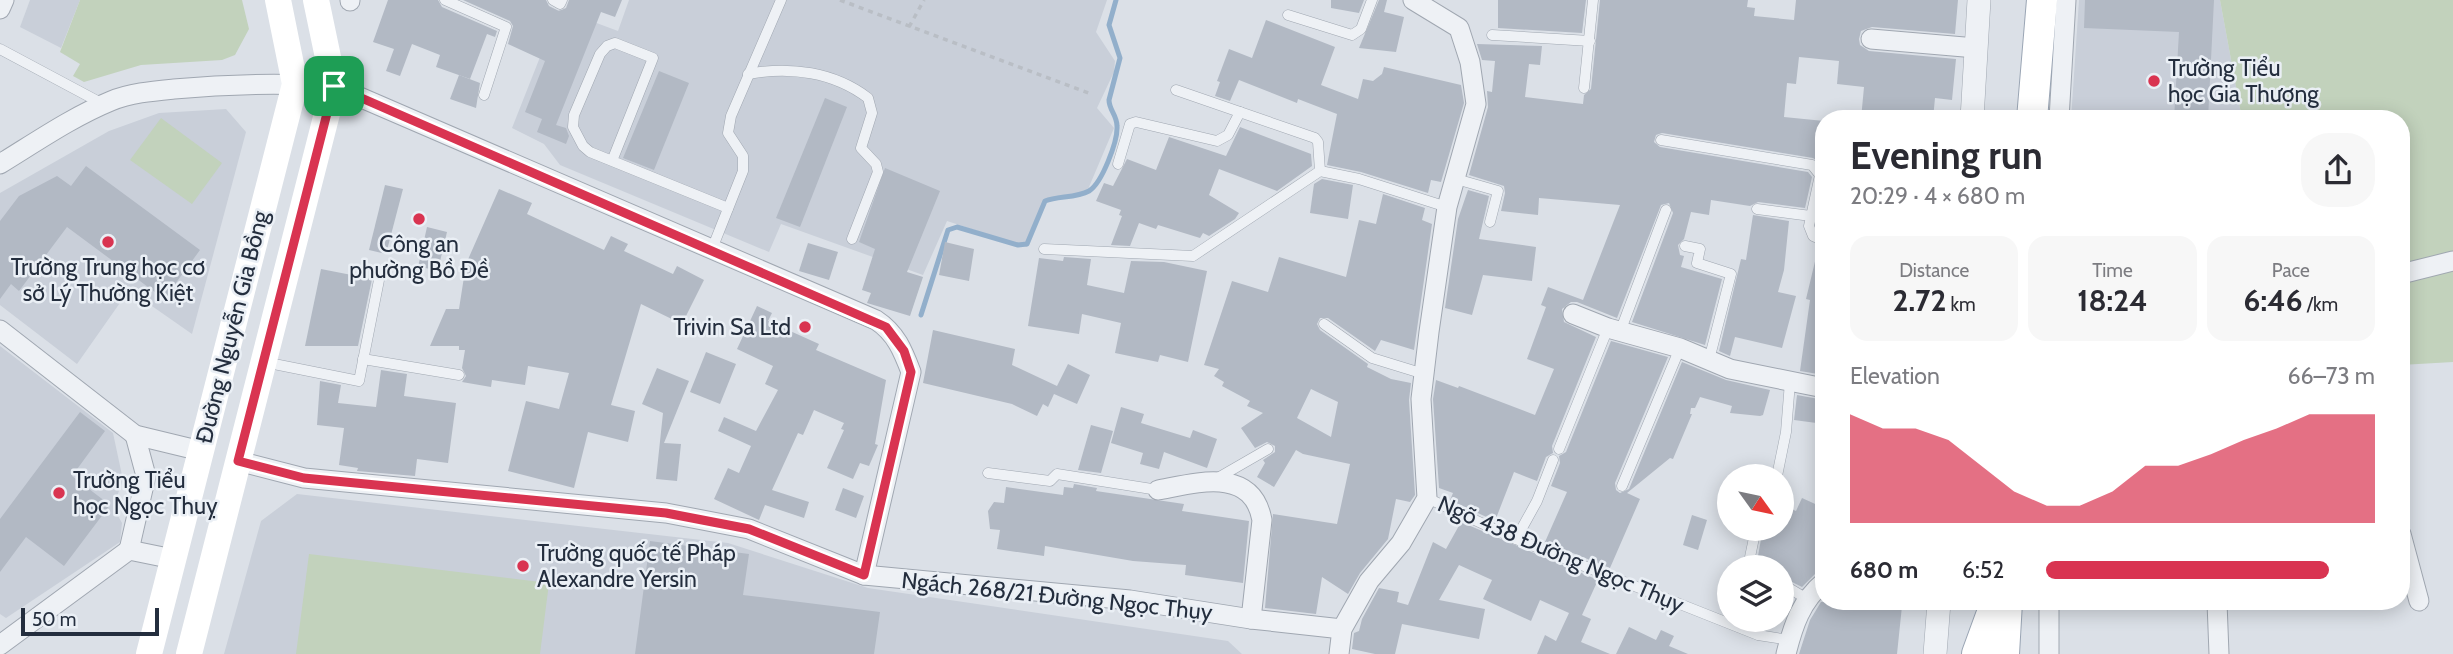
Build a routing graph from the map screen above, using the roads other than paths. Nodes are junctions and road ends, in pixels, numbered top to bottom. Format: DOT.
graph roads {
  1 [pos="4,0"];
  2 [pos="278,0"];
  3 [pos="316,0"];
  4 [pos="445,0"];
  5 [pos="553,0"];
  6 [pos="562,0"];
  7 [pos="781,0"];
  8 [pos="1372,0"];
  9 [pos="1413,0"];
  10 [pos="1593,0"];
  11 [pos="1979,0"];
  12 [pos="2042,0"];
  13 [pos="2066,0"];
  14 [pos="0,9"];
  15 [pos="1288,15"];
  16 [pos="1492,35"];
  17 [pos="1871,39"];
  18 [pos="1590,41"];
  19 [pos="1976,48"];
  20 [pos="0,49"];
  21 [pos="748,74"];
  22 [pos="295,84"];
  23 [pos="334,86"];
  24 [pos="1584,88"];
  25 [pos="1176,90"];
  26 [pos="484,95"];
  27 [pos="103,104"];
  28 [pos="1973,110"];
  29 [pos="2033,110"];
  30 [pos="2060,110"];
  31 [pos="1240,112"];
  32 [pos="1661,140"];
  33 [pos="612,161"];
  34 [pos="0,164"];
  35 [pos="1118,164"];
  36 [pos="1815,169"];
  37 [pos="1320,171"];
  38 [pos="1457,180"];
  39 [pos="1815,196"];
  40 [pos="1447,207"];
  41 [pos="729,208"];
  42 [pos="1757,209"];
  43 [pos="1666,210"];
  44 [pos="1811,216"];
  45 [pos="1490,222"];
  46 [pos="1815,236"];
  47 [pos="852,239"];
  48 [pos="1685,246"];
  49 [pos="712,249"];
  50 [pos="1044,249"];
  51 [pos="2453,261"];
  52 [pos="2410,272"];
  53 [pos="379,280"];
  54 [pos="1573,314"];
  55 [pos="1324,324"];
  56 [pos="0,330"];
  57 [pos="1614,330"];
  58 [pos="1680,348"];
  59 [pos="363,359"];
  60 [pos="1709,360"];
  61 [pos="263,362"];
  62 [pos="1424,374"];
  63 [pos="459,375"];
  64 [pos="1790,382"];
  65 [pos="1815,386"];
  66 [pos="135,435"];
  67 [pos="1268,449"];
  68 [pos="1559,449"];
  69 [pos="201,451"];
  70 [pos="1553,460"];
  71 [pos="238,461"];
  72 [pos="1779,464"];
  73 [pos="988,473"];
  74 [pos="1216,480"];
  75 [pos="1622,486"];
  76 [pos="1158,490"];
  77 [pos="1427,498"];
  78 [pos="1516,539"];
  79 [pos="130,550"];
  80 [pos="173,559"];
  81 [pos="2410,568"];
  82 [pos="864,575"];
  83 [pos="1794,591"];
  84 [pos="1815,591"];
  85 [pos="1807,599"];
  86 [pos="2419,601"];
  87 [pos="1938,610"];
  88 [pos="1993,610"];
  89 [pos="2007,610"];
  90 [pos="2049,610"];
  91 [pos="2217,610"];
  92 [pos="1251,620"];
  93 [pos="1342,629"];
  94 [pos="1,643"];
  95 [pos="1788,647"];
  96 [pos="149,654"];
  97 [pos="188,654"];
  98 [pos="1339,654"];
  99 [pos="1935,654"];
  100 [pos="1977,654"];
  101 [pos="2004,654"];
  102 [pos="2049,654"];
  103 [pos="2219,654"];
  1 -- 14 [label="street"];
  2 -- 22 [label="main road, Đường Nguyễn Gia Bồng"];
  3 -- 23 [label="main road, Đường Nguyễn Gia Bồng"];
  4 -- 26 [label="lane"];
  5 -- 6 [label="lane"];
  7 -- 21 [label="lane"];
  8 -- 15 [label="lane"];
  9 -- 38 [label="street"];
  10 -- 18 [label="lane"];
  11 -- 19 [label="street"];
  12 -- 29 [label="main road"];
  13 -- 30 [label="street"];
  16 -- 18 [label="lane"];
  17 -- 19 [label="street"];
  18 -- 24 [label="lane"];
  19 -- 28 [label="street"];
  20 -- 27 [label="lane"];
  21 -- 41 [label="lane"];
  21 -- 47 [label="lane"];
  22 -- 23 [label="street"];
  22 -- 27 [label="street"];
  22 -- 69 [label="main road, Đường Nguyễn Gia Bồng"];
  23 -- 49 [label="street"];
  23 -- 61 [label="main road, Đường Nguyễn Gia Bồng"];
  25 -- 31 [label="lane"];
  27 -- 34 [label="street"];
  31 -- 35 [label="lane"];
  31 -- 37 [label="lane"];
  32 -- 36 [label="lane"];
  33 -- 33 [label="lane"];
  33 -- 41 [label="lane"];
  37 -- 40 [label="lane"];
  37 -- 50 [label="lane"];
  38 -- 40 [label="street"];
  38 -- 45 [label="lane"];
  39 -- 44 [label="lane"];
  40 -- 62 [label="street"];
  41 -- 49 [label="lane"];
  42 -- 44 [label="lane"];
  43 -- 57 [label="lane"];
  44 -- 46 [label="lane"];
  48 -- 60 [label="lane"];
  49 -- 82 [label="street"];
  51 -- 52 [label="street"];
  53 -- 59 [label="lane"];
  54 -- 57 [label="street"];
  55 -- 62 [label="lane"];
  56 -- 66 [label="street"];
  57 -- 58 [label="street"];
  57 -- 68 [label="lane"];
  58 -- 60 [label="street"];
  58 -- 75 [label="lane"];
  59 -- 61 [label="lane"];
  59 -- 63 [label="lane"];
  60 -- 64 [label="street"];
  61 -- 71 [label="main road, Đường Nguyễn Gia Bồng"];
  62 -- 77 [label="street"];
  64 -- 65 [label="street"];
  64 -- 72 [label="lane"];
  66 -- 69 [label="street"];
  66 -- 79 [label="street"];
  67 -- 74 [label="lane"];
  69 -- 80 [label="main road, Đường Nguyễn Gia Bồng"];
  70 -- 78 [label="lane"];
  71 -- 82 [label="street, Ngách 268/21 Đường Ngọc Thụy"];
  71 -- 97 [label="main road, Đường Nguyễn Gia Bồng"];
  73 -- 76 [label="lane"];
  74 -- 76 [label="street"];
  74 -- 92 [label="street"];
  77 -- 78 [label="lane, Ngõ 438 Đường Ngọc Thụy"];
  77 -- 93 [label="street"];
  78 -- 95 [label="lane, Ngõ 438 Đường Ngọc Thụy"];
  79 -- 80 [label="street"];
  79 -- 94 [label="street"];
  80 -- 96 [label="main road, Đường Nguyễn Gia Bồng"];
  81 -- 86 [label="street"];
  82 -- 92 [label="street, Ngách 268/21 Đường Ngọc Thụy"];
  83 -- 85 [label="lane"];
  84 -- 85 [label="street, Ngõ 438 Đường Ngọc Thụy"];
  85 -- 95 [label="street, Ngõ 438 Đường Ngọc Thụy"];
  87 -- 99 [label="street"];
  88 -- 100 [label="main road"];
  89 -- 101 [label="main road"];
  90 -- 102 [label="street"];
  91 -- 103 [label="street"];
  92 -- 93 [label="street, Ngách 268/21 Đường Ngọc Thụy"];
  93 -- 98 [label="street"];
}
